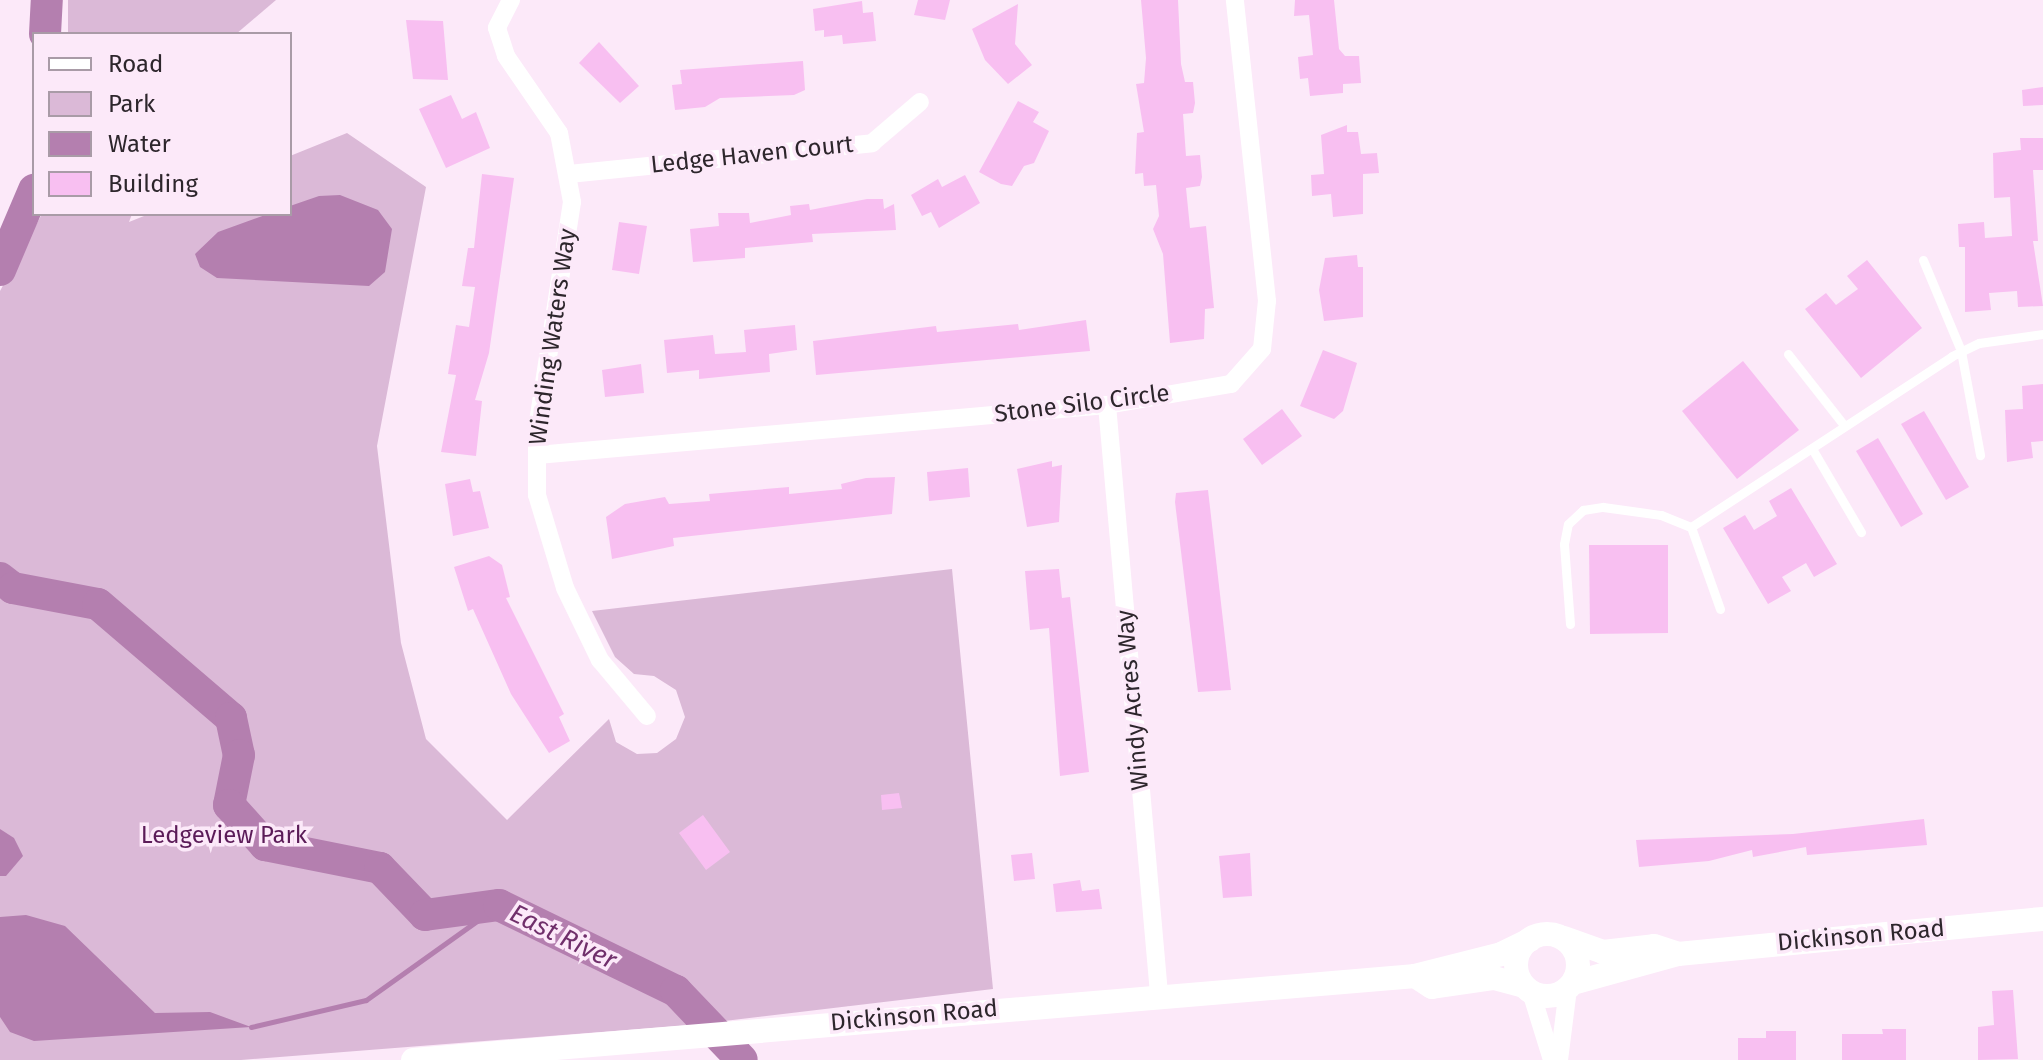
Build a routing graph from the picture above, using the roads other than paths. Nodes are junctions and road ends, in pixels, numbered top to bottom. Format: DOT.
graph roads {
  1 [pos="511,0"];
  2 [pos="1235,0"];
  3 [pos="920,102"];
  4 [pos="569,174"];
  5 [pos="1923,260"];
  6 [pos="2043,334"];
  7 [pos="1961,351"];
  8 [pos="1788,354"];
  9 [pos="1107,405"];
  10 [pos="1843,424"];
  11 [pos="1814,452"];
  12 [pos="537,455"];
  13 [pos="1980,455"];
  14 [pos="1691,527"];
  15 [pos="1861,532"];
  16 [pos="1720,609"];
  17 [pos="1570,624"];
  18 [pos="647,716"];
  19 [pos="2043,919"];
  20 [pos="1560,937"];
  21 [pos="1530,940"];
  22 [pos="1678,954"];
  23 [pos="1415,976"];
  24 [pos="1570,986"];
  25 [pos="1528,989"];
  26 [pos="1159,994"];
  27 [pos="413,1060"];
  28 [pos="1552,1060"];
  29 [pos="1559,1060"];
  1 -- 4 [label="street, Winding Waters Way"];
  2 -- 9 [label="street, Stone Silo Circle"];
  3 -- 4 [label="street, Ledge Haven Court"];
  4 -- 12 [label="street, Winding Waters Way"];
  5 -- 7 [label="lane"];
  6 -- 7 [label="lane"];
  7 -- 10 [label="lane"];
  7 -- 13 [label="lane"];
  8 -- 10 [label="lane"];
  9 -- 12 [label="street, Stone Silo Circle"];
  9 -- 26 [label="street, Windy Acres Way"];
  10 -- 11 [label="lane"];
  11 -- 14 [label="lane"];
  11 -- 15 [label="lane"];
  12 -- 18 [label="street, Winding Waters Way"];
  14 -- 16 [label="lane"];
  14 -- 17 [label="lane"];
  19 -- 22 [label="street, Dickinson Road"];
  20 -- 21 [label="street"];
  20 -- 22 [label="street, Dickinson Road"];
  20 -- 24 [label="street"];
  21 -- 23 [label="street, Dickinson Road"];
  21 -- 25 [label="street"];
  22 -- 24 [label="street, Dickinson Road"];
  23 -- 25 [label="street, Dickinson Road"];
  23 -- 26 [label="street, Dickinson Road"];
  24 -- 25 [label="street"];
  24 -- 29 [label="street"];
  25 -- 28 [label="street"];
  26 -- 27 [label="street, Dickinson Road"];
}
